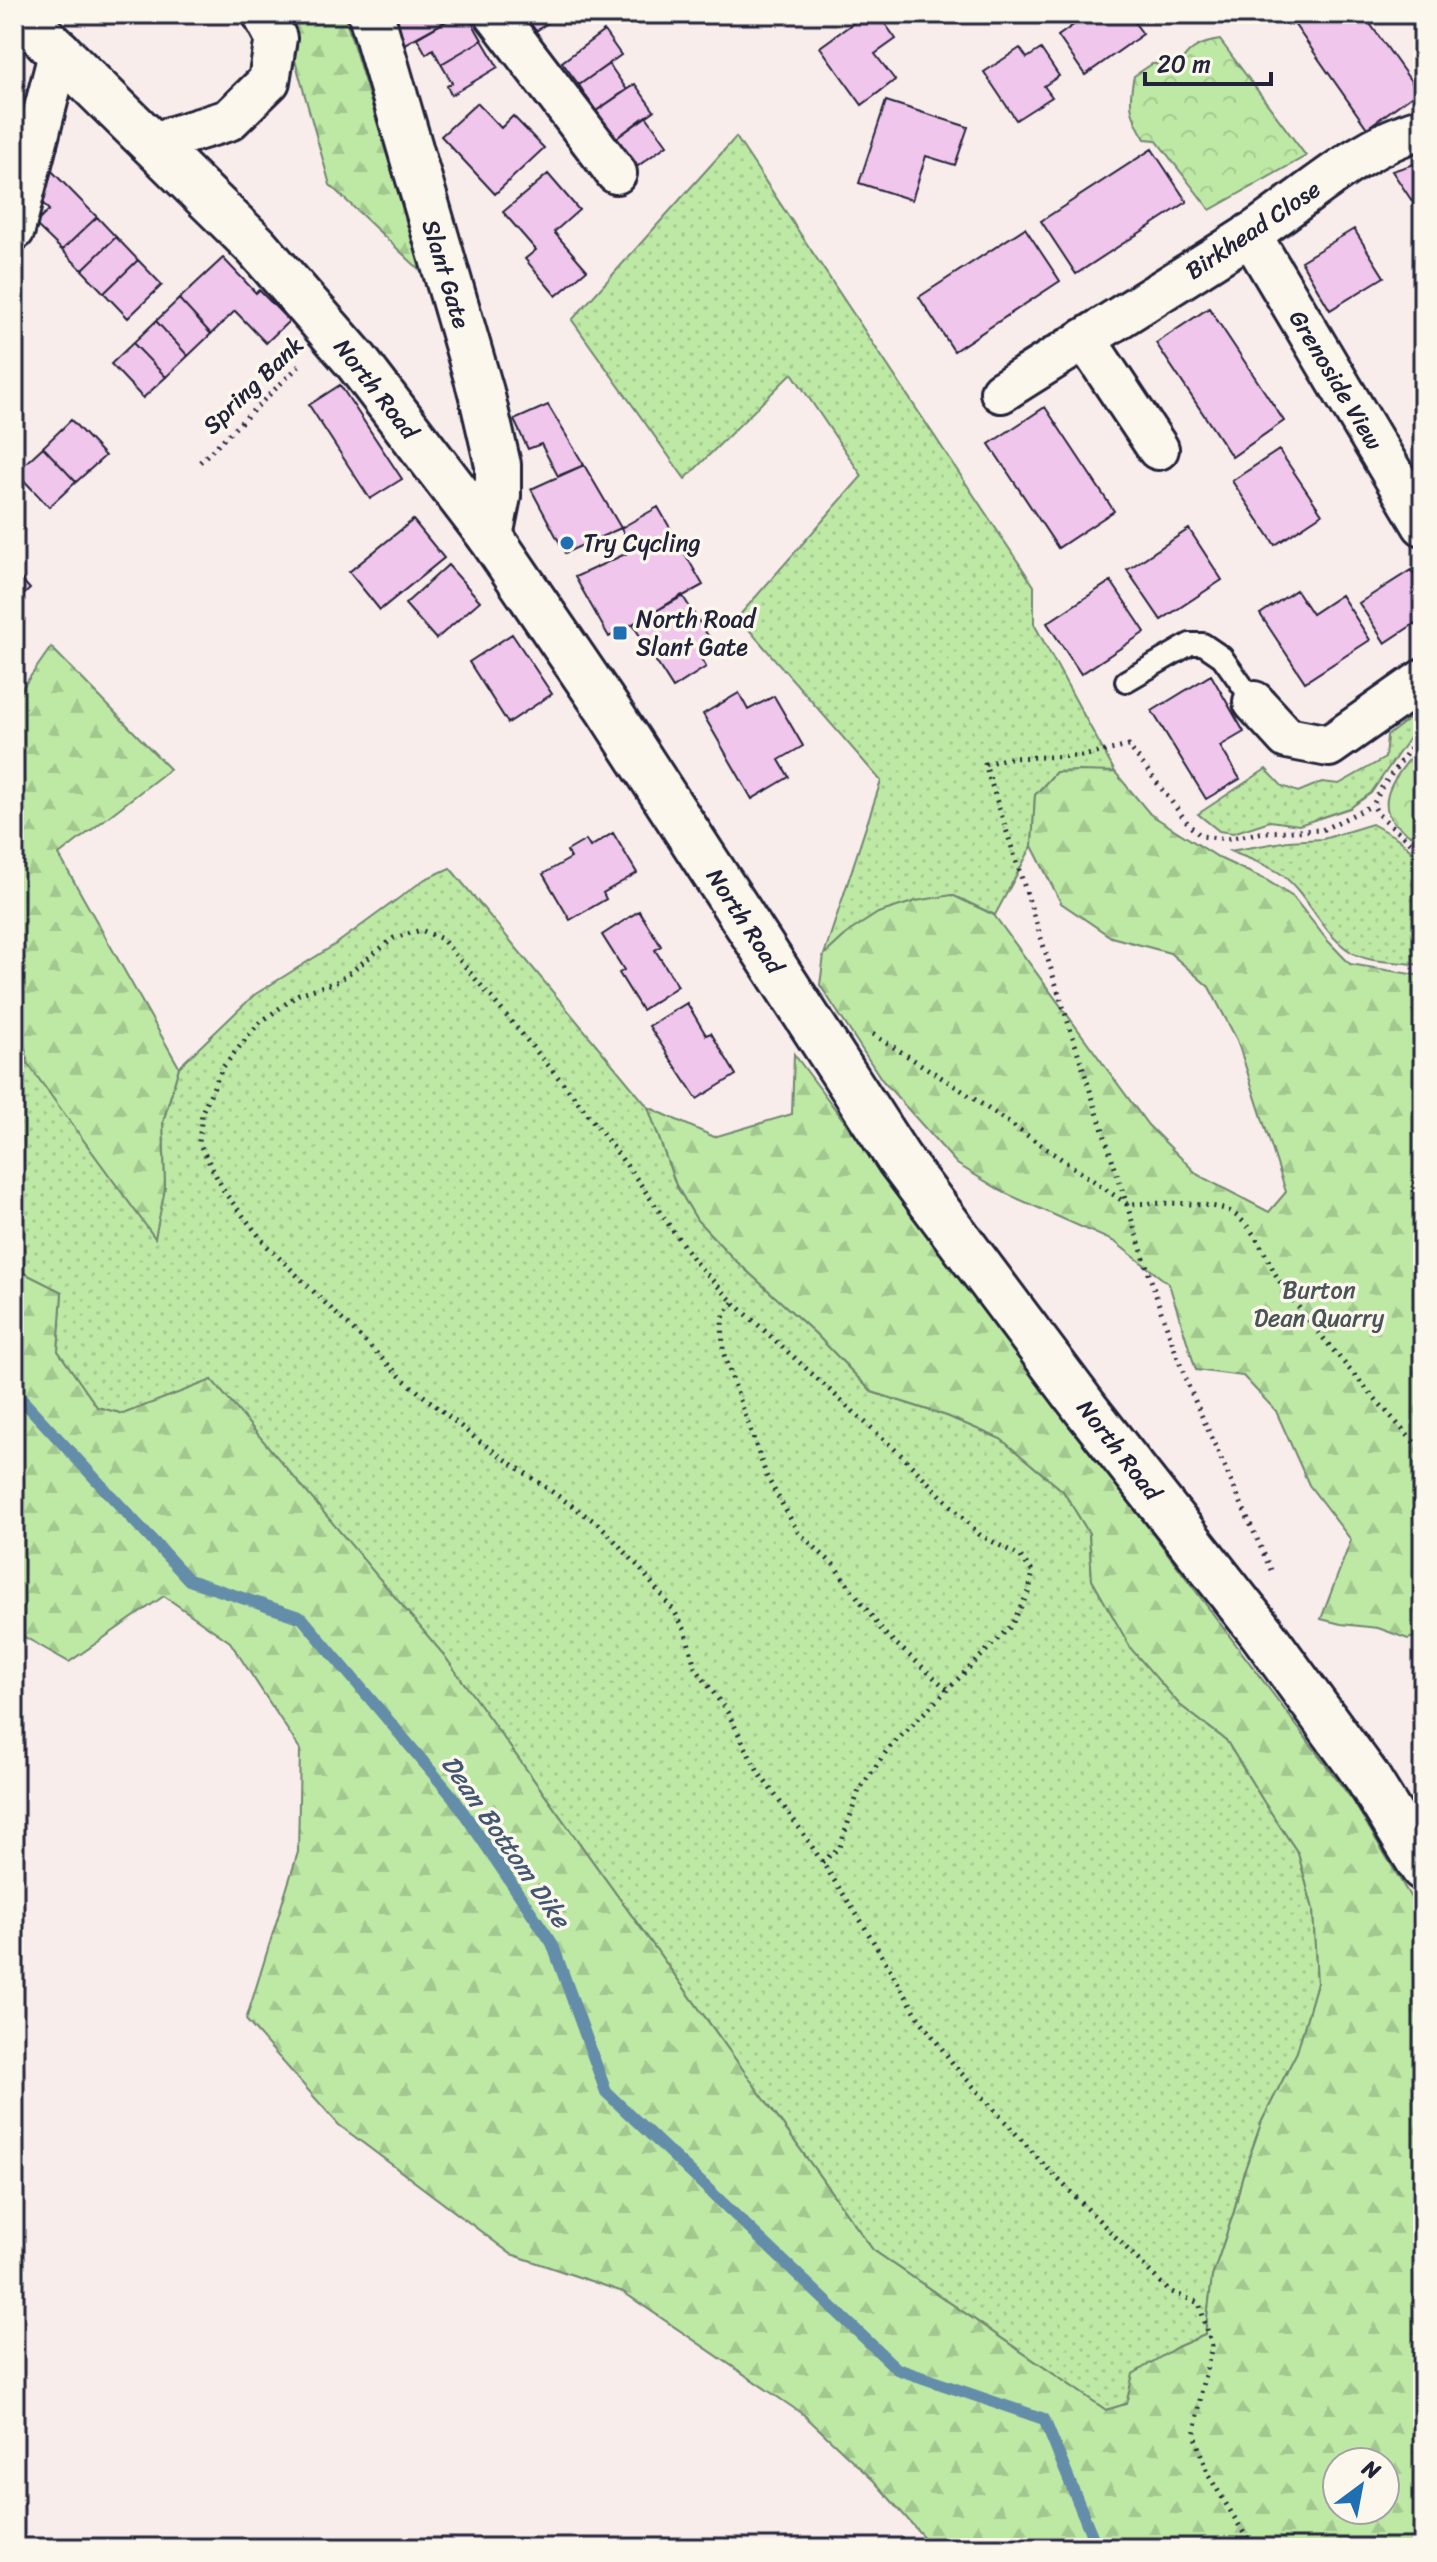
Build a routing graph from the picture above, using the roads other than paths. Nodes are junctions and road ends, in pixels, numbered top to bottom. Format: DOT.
graph roads {
  1 [pos="20,14"];
  2 [pos="263,14"];
  3 [pos="371,14"];
  4 [pos="495,14"];
  5 [pos="60,50"];
  6 [pos="1423,128"];
  7 [pos="153,143"];
  8 [pos="616,173"];
  9 [pos="14,230"];
  10 [pos="1250,234"];
  11 [pos="1085,339"];
  12 [pos="1001,392"];
  13 [pos="1158,449"];
  14 [pos="1423,525"];
  15 [pos="490,536"];
  16 [pos="1423,680"];
  17 [pos="1126,681"];
  18 [pos="1254,702"];
  19 [pos="1423,1868"];
  1 -- 5 [label="main road, North Road"];
  2 -- 7 [label="street"];
  3 -- 15 [label="main road, Slant Gate"];
  4 -- 8 [label="street"];
  5 -- 7 [label="main road, North Road"];
  5 -- 9 [label="street"];
  6 -- 10 [label="street, Birkhead Close"];
  7 -- 15 [label="main road, North Road"];
  10 -- 11 [label="street, Birkhead Close"];
  10 -- 14 [label="street, Grenoside View"];
  11 -- 12 [label="street, Birkhead Close"];
  11 -- 13 [label="street"];
  15 -- 19 [label="main road, North Road"];
  16 -- 18 [label="street"];
  17 -- 18 [label="lane"];
}
